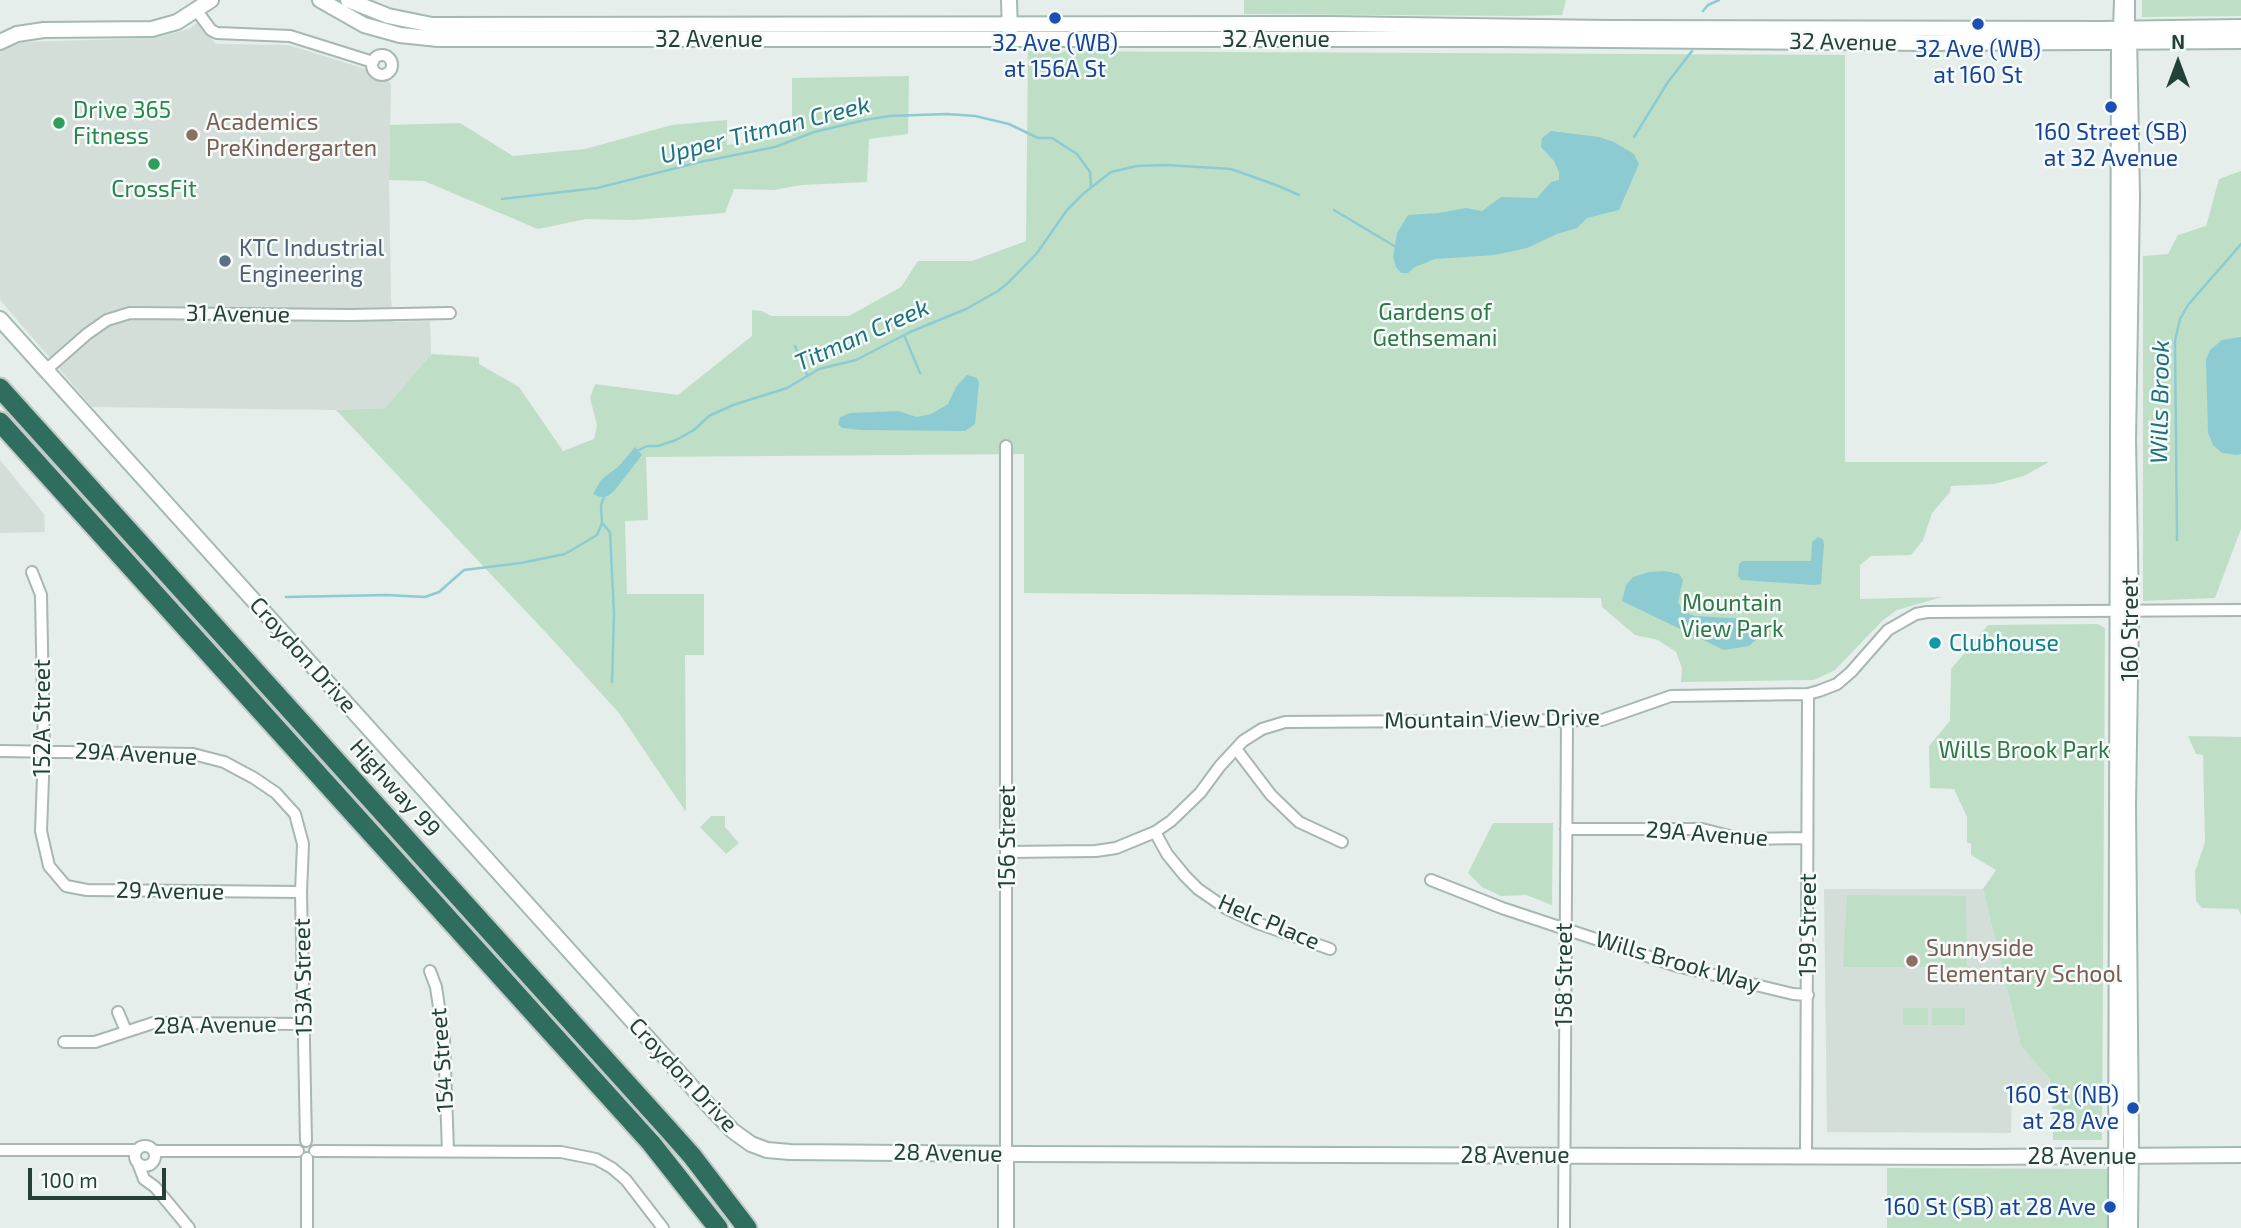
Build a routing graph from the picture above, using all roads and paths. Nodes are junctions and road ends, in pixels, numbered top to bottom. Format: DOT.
graph roads {
  1 [pos="211,0"];
  2 [pos="320,0"];
  3 [pos="348,0"];
  4 [pos="1009,0"];
  5 [pos="2120,0"];
  6 [pos="2129,0"];
  7 [pos="197,11"];
  8 [pos="731,26"];
  9 [pos="2241,27"];
  10 [pos="1010,31"];
  11 [pos="2124,36"];
  12 [pos="665,39"];
  13 [pos="2241,41"];
  14 [pos="0,42"];
  15 [pos="373,61"];
  16 [pos="2118,139"];
  17 [pos="2132,200"];
  18 [pos="2118,254"];
  19 [pos="2132,311"];
  20 [pos="450,313"];
  21 [pos="0,319"];
  22 [pos="46,370"];
  23 [pos="0,388"];
  24 [pos="0,422"];
  25 [pos="1006,446"];
  26 [pos="32,572"];
  27 [pos="2241,610"];
  28 [pos="2124,611"];
  29 [pos="1808,694"];
  30 [pos="1567,721"];
  31 [pos="1236,748"];
  32 [pos="0,751"];
  33 [pos="44,751"];
  34 [pos="295,814"];
  35 [pos="1566,829"];
  36 [pos="1155,832"];
  37 [pos="1807,838"];
  38 [pos="1342,842"];
  39 [pos="1007,852"];
  40 [pos="49,866"];
  41 [pos="1431,880"];
  42 [pos="302,892"];
  43 [pos="1564,928"];
  44 [pos="1330,949"];
  45 [pos="430,971"];
  46 [pos="1808,995"];
  47 [pos="118,1012"];
  48 [pos="305,1024"];
  49 [pos="126,1031"];
  50 [pos="64,1042"];
  51 [pos="0,1150"];
  52 [pos="137,1150"];
  53 [pos="154,1151"];
  54 [pos="448,1151"];
  55 [pos="790,1152"];
  56 [pos="307,1153"];
  57 [pos="1006,1154"];
  58 [pos="1564,1155"];
  59 [pos="1806,1155"];
  60 [pos="2241,1155"];
  61 [pos="2116,1156"];
  62 [pos="2131,1156"];
  63 [pos="138,1163"];
  64 [pos="152,1163"];
  65 [pos="155,1187"];
  66 [pos="189,1228"];
  67 [pos="307,1228"];
  68 [pos="663,1228"];
  69 [pos="718,1228"];
  70 [pos="747,1228"];
  71 [pos="1006,1228"];
  72 [pos="1564,1228"];
  73 [pos="2116,1228"];
  74 [pos="2130,1228"];
  1 -- 7 [label="main road"];
  2 -- 12 [label="main road, 32 Avenue"];
  3 -- 8 [label="main road, 32 Avenue"];
  4 -- 10 [label="main road"];
  5 -- 11 [label="street"];
  6 -- 11 [label="street"];
  7 -- 14 [label="main road"];
  7 -- 15 [label="street"];
  8 -- 10 [label="main road, 32 Avenue"];
  8 -- 12 [label="main road"];
  9 -- 11 [label="main road, 32 Avenue"];
  10 -- 11 [label="main road, 32 Avenue"];
  10 -- 12 [label="main road, 32 Avenue"];
  11 -- 13 [label="main road, 32 Avenue"];
  11 -- 16 [label="main road, 160 Street"];
  11 -- 17 [label="main road, 160 Street"];
  16 -- 17 [label="main road"];
  16 -- 18 [label="main road, 160 Street"];
  17 -- 18 [label="main road"];
  17 -- 19 [label="main road, 160 Street"];
  18 -- 19 [label="main road"];
  18 -- 28 [label="main road, 160 Street"];
  19 -- 28 [label="main road, 160 Street"];
  20 -- 22 [label="street, 31 Avenue"];
  21 -- 22 [label="main road, Croydon Drive"];
  22 -- 55 [label="main road, Croydon Drive"];
  23 -- 70 [label="highway, Highway 99"];
  24 -- 69 [label="highway, Highway 99"];
  25 -- 39 [label="street, 156 Street"];
  26 -- 33 [label="street, 152A Street"];
  27 -- 28 [label="street, Mountain View Drive"];
  28 -- 29 [label="street, Mountain View Drive"];
  28 -- 61 [label="main road, 160 Street"];
  28 -- 62 [label="main road, 160 Street"];
  29 -- 30 [label="street, Mountain View Drive"];
  29 -- 37 [label="street, 159 Street"];
  30 -- 31 [label="street, Mountain View Drive"];
  30 -- 35 [label="street, 158 Street"];
  31 -- 36 [label="street, Mountain View Drive"];
  31 -- 38 [label="street"];
  32 -- 33 [label="street, 29A Avenue"];
  33 -- 34 [label="street, 29A Avenue"];
  33 -- 40 [label="street, 152A Street"];
  34 -- 42 [label="street, 153A Street"];
  35 -- 37 [label="street, 29A Avenue"];
  35 -- 43 [label="street, 158 Street"];
  36 -- 39 [label="street, Mountain View Drive"];
  36 -- 44 [label="street, Helc Place"];
  37 -- 46 [label="street, 159 Street"];
  39 -- 57 [label="street, 156 Street"];
  40 -- 42 [label="street, 29 Avenue"];
  41 -- 43 [label="street, Wills Brook Way"];
  42 -- 48 [label="street, 153A Street"];
  43 -- 46 [label="street, Wills Brook Way"];
  43 -- 58 [label="street, 158 Street"];
  45 -- 54 [label="street, 154 Street"];
  46 -- 59 [label="street, 159 Street"];
  47 -- 49 [label="street, 28A Avenue"];
  48 -- 49 [label="street, 28A Avenue"];
  48 -- 56 [label="street, 153A Street"];
  49 -- 50 [label="street, 28A Avenue"];
  51 -- 52 [label="street"];
  52 -- 53 [label="street"];
  52 -- 63 [label="street"];
  53 -- 56 [label="street"];
  53 -- 64 [label="street"];
  54 -- 56 [label="street"];
  54 -- 68 [label="street"];
  55 -- 57 [label="main road, 28 Avenue"];
  56 -- 67 [label="street"];
  57 -- 58 [label="main road, 28 Avenue"];
  57 -- 71 [label="main road, 156 Street"];
  58 -- 59 [label="main road, 28 Avenue"];
  58 -- 72 [label="street, 158 Street"];
  59 -- 61 [label="main road, 28 Avenue"];
  60 -- 62 [label="main road, 28 Avenue"];
  61 -- 62 [label="main road, 28 Avenue"];
  61 -- 73 [label="main road, 160 Street"];
  62 -- 74 [label="main road, 160 Street"];
  63 -- 64 [label="street"];
  63 -- 65 [label="street"];
  64 -- 65 [label="street"];
  65 -- 66 [label="street"];
}
